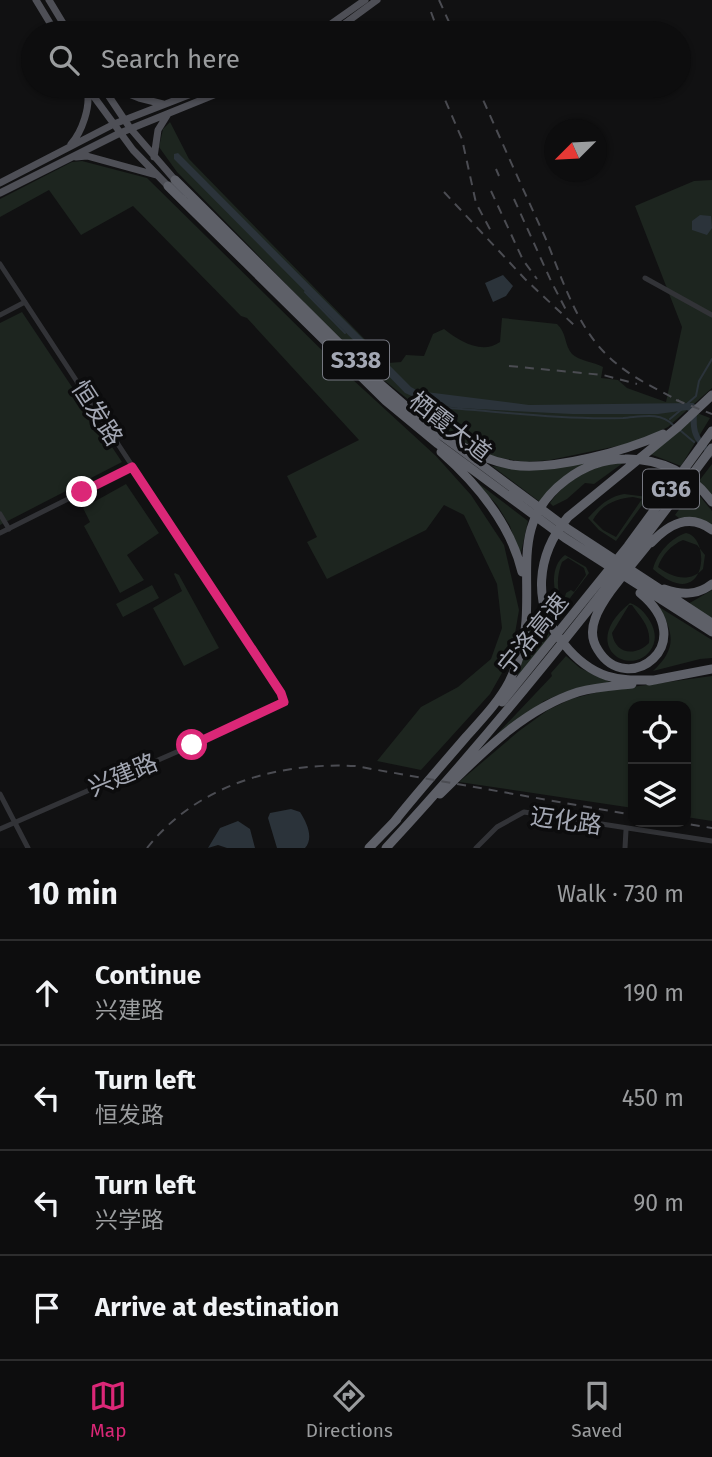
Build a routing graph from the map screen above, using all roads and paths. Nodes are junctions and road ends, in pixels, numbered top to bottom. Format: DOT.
graph roads {
  1 [pos="36,0"];
  2 [pos="49,0"];
  3 [pos="365,0"];
  4 [pos="376,0"];
  5 [pos="49,21"];
  6 [pos="62,21"];
  7 [pos="335,21"];
  8 [pos="348,21"];
  9 [pos="88,98"];
  10 [pos="95,98"];
  11 [pos="110,98"];
  12 [pos="139,98"];
  13 [pos="180,98"];
  14 [pos="207,98"];
  15 [pos="164,104"];
  16 [pos="168,114"];
  17 [pos="124,120"];
  18 [pos="114,124"];
  19 [pos="130,128"];
  20 [pos="120,133"];
  21 [pos="67,147"];
  22 [pos="72,157"];
  23 [pos="154,157"];
  24 [pos="156,175"];
  25 [pos="0,183"];
  26 [pos="172,183"];
  27 [pos="0,193"];
  28 [pos="0,264"];
  29 [pos="645,278"];
  30 [pos="25,302"];
  31 [pos="0,315"];
  32 [pos="712,315"];
  33 [pos="371,374"];
  34 [pos="712,395"];
  35 [pos="386,401"];
  36 [pos="678,427"];
  37 [pos="712,431"];
  38 [pos="712,448"];
  39 [pos="132,467"];
  40 [pos="712,502"];
  41 [pos="0,514"];
  42 [pos="551,522"];
  43 [pos="9,529"];
  44 [pos="712,530"];
  45 [pos="0,533"];
  46 [pos="565,538"];
  47 [pos="634,551"];
  48 [pos="712,584"];
  49 [pos="605,592"];
  50 [pos="526,595"];
  51 [pos="712,623"];
  52 [pos="572,628"];
  53 [pos="712,632"];
  54 [pos="542,665"];
  55 [pos="712,669"];
  56 [pos="655,680"];
  57 [pos="284,702"];
  58 [pos="443,766"];
  59 [pos="461,769"];
  60 [pos="0,794"];
  61 [pos="15,822"];
  62 [pos="0,829"];
  63 [pos="626,830"];
  64 [pos="712,841"];
  65 [pos="28,848"];
  66 [pos="369,848"];
  67 [pos="386,848"];
  68 [pos="476,848"];
  69 [pos="625,848"];
  1 -- 5 [label="main road"];
  2 -- 6 [label="main road"];
  3 -- 7 [label="main road"];
  4 -- 8 [label="main road"];
  9 -- 21 [label="main road"];
  10 -- 18 [label="main road, 栖霞大道 / S338"];
  11 -- 17 [label="main road, 栖霞大道 / S338"];
  12 -- 15 [label="main road"];
  13 -- 15 [label="main road"];
  14 -- 16 [label="main road"];
  15 -- 17 [label="main road"];
  16 -- 19 [label="main road"];
  16 -- 23 [label="main road"];
  17 -- 18 [label="main road"];
  17 -- 19 [label="main road, 栖霞大道 / S338"];
  18 -- 20 [label="main road, 栖霞大道 / S338"];
  18 -- 21 [label="main road"];
  19 -- 20 [label="main road"];
  19 -- 23 [label="main road, 栖霞大道 / S338"];
  20 -- 22 [label="main road"];
  20 -- 24 [label="main road, 栖霞大道 / S338"];
  21 -- 25 [label="main road"];
  22 -- 24 [label="main road"];
  22 -- 27 [label="main road"];
  23 -- 26 [label="main road, 栖霞大道 / S338"];
  24 -- 26 [label="main road, 栖霞大道 / S338"];
  26 -- 33 [label="highway, 栖霞大道 / S338"];
  26 -- 35 [label="highway, 栖霞大道 / S338"];
  28 -- 30 [label="street, 恒发路"];
  29 -- 32 [label="street"];
  30 -- 31 [label="street"];
  30 -- 39 [label="street, 恒发路"];
  33 -- 36 [label="highway"];
  33 -- 42 [label="highway, 栖霞大道 / S338"];
  34 -- 36 [label="highway"];
  35 -- 42 [label="highway, 栖霞大道 / S338"];
  35 -- 50 [label="highway"];
  36 -- 56 [label="highway"];
  37 -- 47 [label="highway, 宁洛高速 / G36"];
  38 -- 47 [label="highway, 宁洛高速 / G36"];
  39 -- 43 [label="street"];
  39 -- 57 [label="street, 恒发路"];
  40 -- 50 [label="highway"];
  41 -- 43 [label="street"];
  42 -- 46 [label="highway, 栖霞大道"];
  42 -- 48 [label="highway"];
  42 -- 51 [label="highway, 栖霞大道"];
  43 -- 45 [label="street"];
  44 -- 47 [label="highway"];
  46 -- 49 [label="highway"];
  46 -- 53 [label="highway, 栖霞大道"];
  47 -- 49 [label="highway, 宁洛高速 / G36"];
  47 -- 49 [label="highway"];
  49 -- 52 [label="highway, 宁洛高速 / G36"];
  49 -- 52 [label="highway"];
  50 -- 58 [label="highway"];
  52 -- 54 [label="highway, 宁洛高速 / G36"];
  54 -- 58 [label="highway, 宁洛高速 / G36"];
  54 -- 59 [label="highway, 宁洛高速 / G36"];
  55 -- 56 [label="highway"];
  56 -- 59 [label="highway"];
  57 -- 61 [label="street, 兴建路"];
  58 -- 66 [label="highway"];
  59 -- 67 [label="highway, 宁洛高速 / G36"];
  60 -- 61 [label="street"];
  61 -- 62 [label="street, 兴建路"];
  61 -- 65 [label="street"];
  63 -- 64 [label="street, 迈化路"];
  63 -- 68 [label="street, 迈化路"];
  63 -- 69 [label="street"];
}
